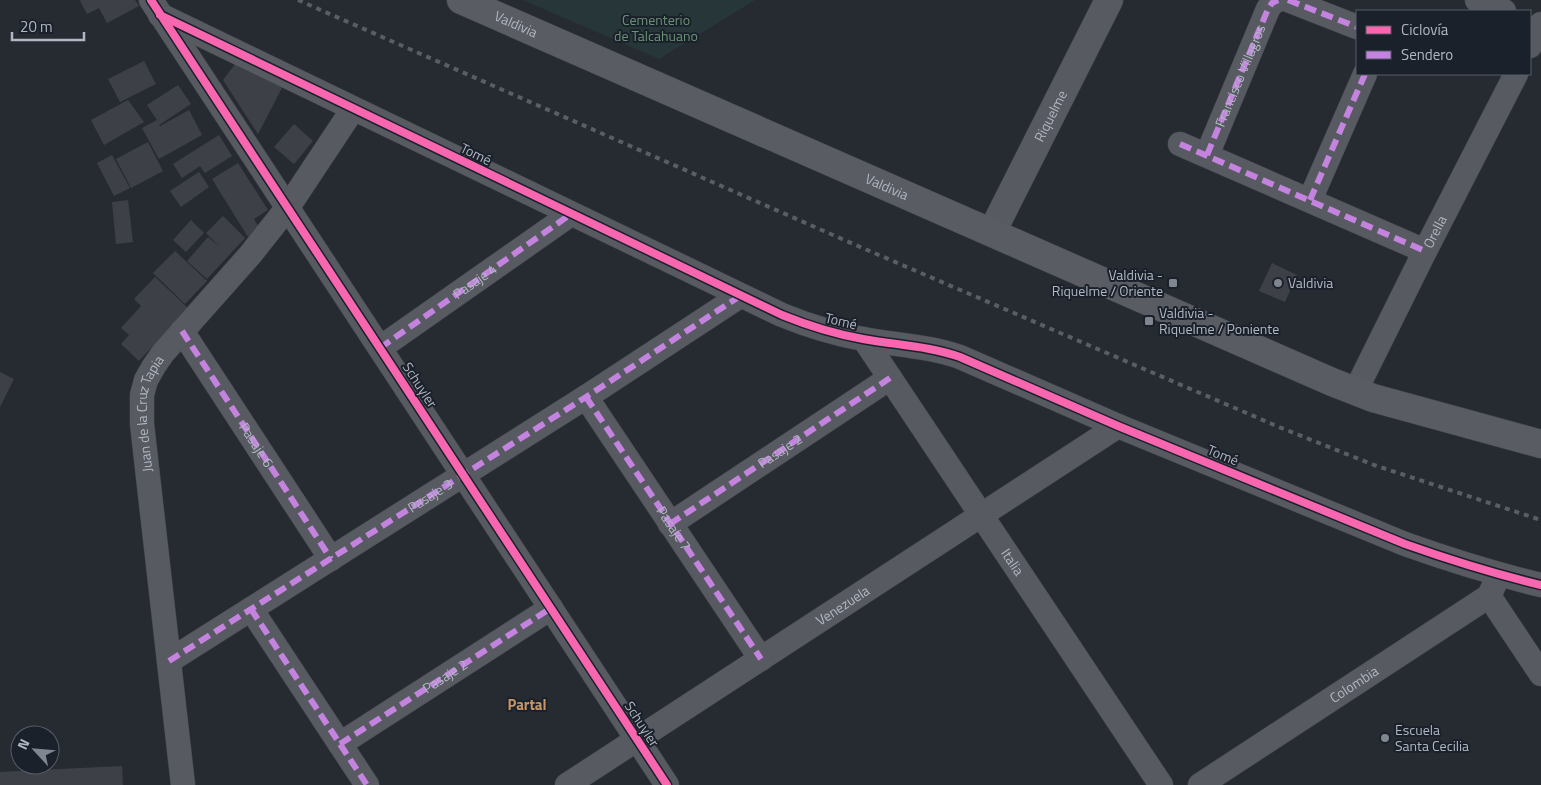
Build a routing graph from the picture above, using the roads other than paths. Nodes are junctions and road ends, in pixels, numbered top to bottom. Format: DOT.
graph roads {
  1 [pos="462,0"];
  2 [pos="1109,0"];
  3 [pos="1278,0"];
  4 [pos="1288,0"];
  5 [pos="1477,0"];
  6 [pos="156,8"];
  7 [pos="1502,10"];
  8 [pos="1356,27"];
  9 [pos="1365,75"];
  10 [pos="1515,75"];
  11 [pos="354,109"];
  12 [pos="1180,144"];
  13 [pos="1206,155"];
  14 [pos="1310,200"];
  15 [pos="288,207"];
  16 [pos="571,214"];
  17 [pos="992,232"];
  18 [pos="1425,251"];
  19 [pos="740,296"];
  20 [pos="182,331"];
  21 [pos="864,339"];
  22 [pos="380,348"];
  23 [pos="890,378"];
  24 [pos="1355,392"];
  25 [pos="586,397"];
  26 [pos="1118,426"];
  27 [pos="1541,444"];
  28 [pos="463,474"];
  29 [pos="981,515"];
  30 [pos="670,524"];
  31 [pos="331,559"];
  32 [pos="1541,585"];
  33 [pos="1494,586"];
  34 [pos="551,608"];
  35 [pos="251,609"];
  36 [pos="761,659"];
  37 [pos="169,661"];
  38 [pos="1541,674"];
  39 [pos="637,740"];
  40 [pos="340,744"];
  41 [pos="183,785"];
  42 [pos="367,785"];
  43 [pos="568,785"];
  44 [pos="667,785"];
  45 [pos="1161,785"];
  46 [pos="1200,785"];
  1 -- 17 [label="main road, Valdivia"];
  2 -- 17 [label="street, Riquelme"];
  3 -- 13 [label="street, Francisco Villagros"];
  4 -- 8 [label="street"];
  5 -- 7 [label="street"];
  6 -- 11 [label="street, Tomé"];
  6 -- 15 [label="street, Schuyler"];
  9 -- 14 [label="street"];
  10 -- 18 [label="street, Orella"];
  11 -- 15 [label="street, Juan de la Cruz Tapia"];
  11 -- 16 [label="street, Tomé"];
  12 -- 13 [label="street"];
  13 -- 14 [label="street"];
  14 -- 18 [label="street"];
  15 -- 20 [label="street, Juan de la Cruz Tapia"];
  15 -- 22 [label="street, Schuyler"];
  16 -- 19 [label="street, Tomé"];
  16 -- 22 [label="street, Pasaje 4"];
  17 -- 24 [label="main road, Valdivia"];
  18 -- 24 [label="street, Orella"];
  19 -- 21 [label="street, Tomé"];
  19 -- 25 [label="street, Pasaje 3"];
  20 -- 31 [label="street, Pasaje 6"];
  20 -- 37 [label="street, Juan de la Cruz Tapia"];
  21 -- 23 [label="street, Italia"];
  21 -- 26 [label="street, Tomé"];
  22 -- 28 [label="street, Schuyler"];
  23 -- 29 [label="street, Italia"];
  23 -- 30 [label="street, Pasaje 2"];
  24 -- 27 [label="main road, Valdivia"];
  25 -- 28 [label="street, Pasaje 3"];
  25 -- 30 [label="street, Pasaje 7"];
  26 -- 29 [label="street, Venezuela"];
  26 -- 33 [label="street, Tomé"];
  28 -- 31 [label="street, Pasaje 3"];
  28 -- 34 [label="street, Schuyler"];
  29 -- 36 [label="street, Venezuela"];
  29 -- 45 [label="street, Italia"];
  30 -- 36 [label="street, Pasaje 7"];
  31 -- 35 [label="street, Pasaje 3"];
  32 -- 33 [label="street, Tomé"];
  33 -- 38 [label="street"];
  33 -- 46 [label="street, Colombia"];
  34 -- 39 [label="street, Schuyler"];
  34 -- 40 [label="street, Pasaje 2"];
  35 -- 37 [label="street, Pasaje 3"];
  35 -- 40 [label="street"];
  36 -- 39 [label="street, Venezuela"];
  37 -- 41 [label="street, Juan de la Cruz Tapia"];
  39 -- 43 [label="street, Venezuela"];
  39 -- 44 [label="street, Schuyler"];
  40 -- 42 [label="street"];
}
